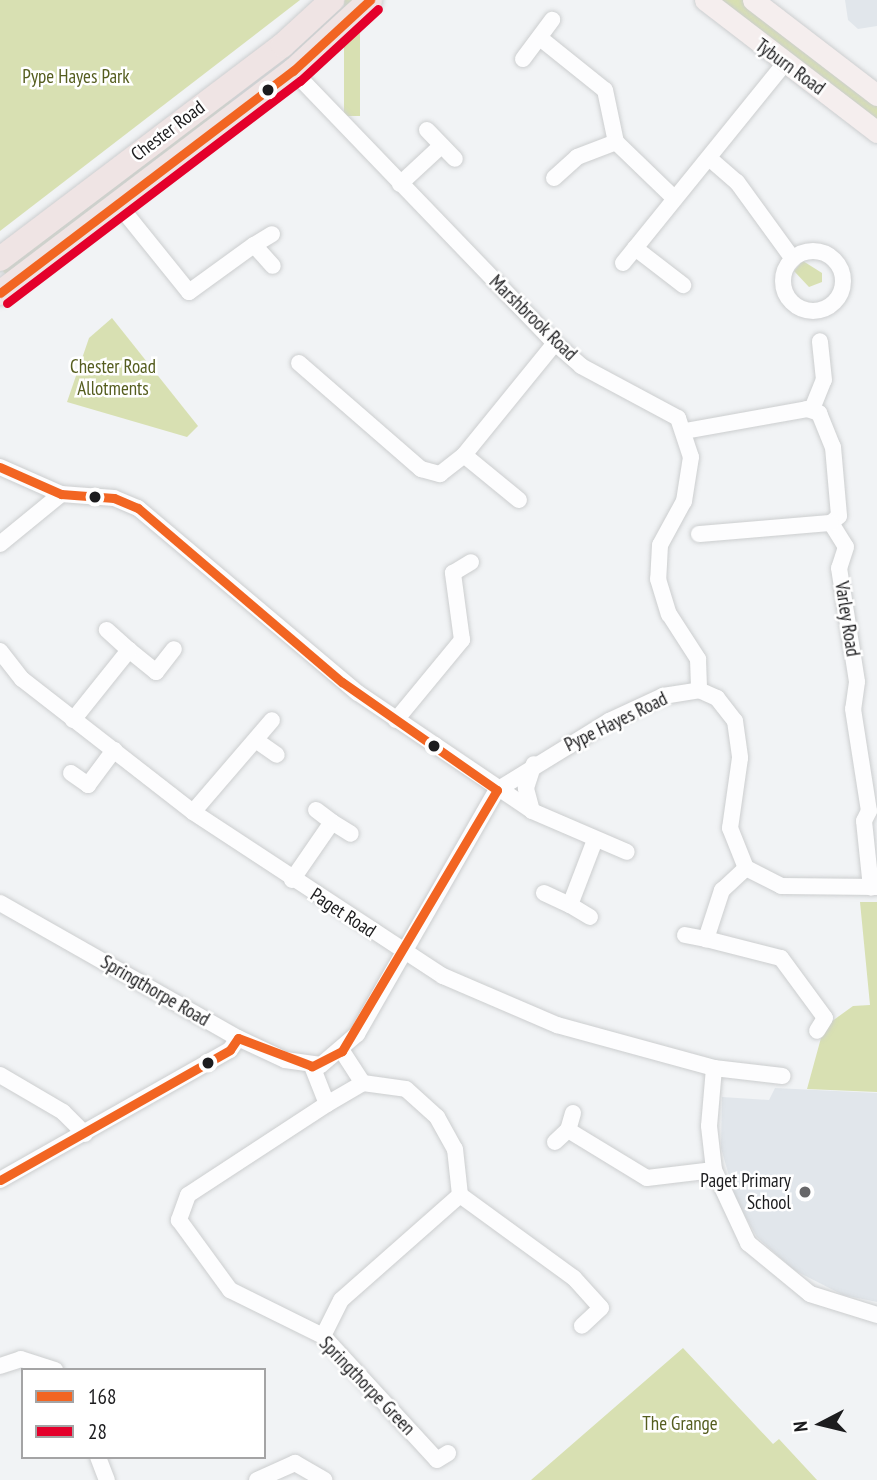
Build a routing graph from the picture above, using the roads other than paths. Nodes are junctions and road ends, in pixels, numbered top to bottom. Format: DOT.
graph roads {
  1 [pos="332,0"];
  2 [pos="370,0"];
  3 [pos="705,0"];
  4 [pos="753,0"];
  5 [pos="552,20"];
  6 [pos="540,38"];
  7 [pos="523,59"];
  8 [pos="785,63"];
  9 [pos="293,71"];
  10 [pos="877,95"];
  11 [pos="427,130"];
  12 [pos="877,132"];
  13 [pos="615,142"];
  14 [pos="441,146"];
  15 [pos="709,158"];
  16 [pos="455,159"];
  17 [pos="554,178"];
  18 [pos="400,184"];
  19 [pos="674,198"];
  20 [pos="118,204"];
  21 [pos="272,234"];
  22 [pos="254,245"];
  23 [pos="635,248"];
  24 [pos="0,258"];
  25 [pos="793,259"];
  26 [pos="623,263"];
  27 [pos="273,266"];
  28 [pos="683,285"];
  29 [pos="0,293"];
  30 [pos="820,341"];
  31 [pos="555,343"];
  32 [pos="299,363"];
  33 [pos="812,409"];
  34 [pos="685,431"];
  35 [pos="464,456"];
  36 [pos="0,467"];
  37 [pos="61,494"];
  38 [pos="519,500"];
  39 [pos="831,523"];
  40 [pos="699,534"];
  41 [pos="0,544"];
  42 [pos="471,562"];
  43 [pos="107,630"];
  44 [pos="174,649"];
  45 [pos="129,650"];
  46 [pos="1,654"];
  47 [pos="699,690"];
  48 [pos="73,720"];
  49 [pos="272,720"];
  50 [pos="396,720"];
  51 [pos="257,741"];
  52 [pos="114,750"];
  53 [pos="277,755"];
  54 [pos="534,764"];
  55 [pos="71,773"];
  56 [pos="497,790"];
  57 [pos="316,810"];
  58 [pos="532,811"];
  59 [pos="193,812"];
  60 [pos="332,821"];
  61 [pos="351,834"];
  62 [pos="595,840"];
  63 [pos="627,852"];
  64 [pos="746,868"];
  65 [pos="292,880"];
  66 [pos="874,887"];
  67 [pos="544,893"];
  68 [pos="0,903"];
  69 [pos="570,905"];
  70 [pos="590,917"];
  71 [pos="685,935"];
  72 [pos="706,939"];
  73 [pos="405,954"];
  74 [pos="826,1020"];
  75 [pos="239,1038"];
  76 [pos="342,1051"];
  77 [pos="312,1066"];
  78 [pos="715,1068"];
  79 [pos="0,1075"];
  80 [pos="783,1076"];
  81 [pos="363,1083"];
  82 [pos="327,1104"];
  83 [pos="573,1113"];
  84 [pos="568,1130"];
  85 [pos="85,1134"];
  86 [pos="555,1142"];
  87 [pos="714,1170"];
  88 [pos="0,1180"];
  89 [pos="460,1195"];
  90 [pos="877,1315"];
  91 [pos="582,1326"];
  92 [pos="323,1336"];
  93 [pos="0,1366"];
  94 [pos="49,1368"];
  95 [pos="448,1452"];
  96 [pos="99,1459"];
  97 [pos="107,1480"];
  98 [pos="257,1480"];
  99 [pos="325,1480"];
  1 -- 24 [label="highway, Chester Road"];
  2 -- 9 [label="highway, Chester Road"];
  3 -- 8 [label="main road, Tyburn Road"];
  4 -- 10 [label="main road, Tyburn Road"];
  5 -- 6 [label="street"];
  6 -- 7 [label="street"];
  6 -- 13 [label="street"];
  8 -- 12 [label="main road, Tyburn Road"];
  8 -- 15 [label="street"];
  9 -- 18 [label="street, Marshbrook Road"];
  9 -- 20 [label="highway, Chester Road"];
  11 -- 14 [label="street"];
  13 -- 17 [label="street"];
  13 -- 19 [label="street"];
  14 -- 16 [label="street"];
  14 -- 18 [label="street"];
  15 -- 19 [label="street"];
  15 -- 25 [label="street"];
  18 -- 31 [label="street, Marshbrook Road"];
  19 -- 23 [label="street"];
  20 -- 22 [label="street"];
  20 -- 29 [label="highway, Chester Road"];
  21 -- 22 [label="street"];
  22 -- 27 [label="street"];
  23 -- 26 [label="street"];
  23 -- 28 [label="street"];
  30 -- 33 [label="street"];
  31 -- 34 [label="street, Marshbrook Road"];
  31 -- 35 [label="street"];
  32 -- 35 [label="street"];
  33 -- 34 [label="street"];
  33 -- 39 [label="street"];
  34 -- 47 [label="street"];
  35 -- 38 [label="street"];
  36 -- 37 [label="street"];
  37 -- 41 [label="street"];
  37 -- 50 [label="street"];
  39 -- 40 [label="street"];
  39 -- 66 [label="street, Varley Road"];
  42 -- 50 [label="street"];
  43 -- 45 [label="street"];
  44 -- 45 [label="street"];
  45 -- 48 [label="street"];
  46 -- 48 [label="street, Paget Road"];
  47 -- 54 [label="street, Pype Hayes Road"];
  47 -- 64 [label="street"];
  48 -- 52 [label="street, Paget Road"];
  49 -- 51 [label="street"];
  50 -- 56 [label="street"];
  51 -- 53 [label="street"];
  51 -- 59 [label="street"];
  52 -- 55 [label="street"];
  52 -- 59 [label="street, Paget Road"];
  54 -- 56 [label="street, Pype Hayes Road"];
  54 -- 58 [label="street"];
  56 -- 58 [label="street"];
  56 -- 73 [label="street"];
  57 -- 60 [label="street"];
  58 -- 62 [label="street"];
  59 -- 65 [label="street, Paget Road"];
  60 -- 61 [label="street"];
  60 -- 65 [label="street"];
  62 -- 63 [label="street"];
  62 -- 69 [label="street"];
  64 -- 66 [label="street"];
  64 -- 72 [label="street"];
  65 -- 73 [label="street, Paget Road"];
  67 -- 69 [label="street"];
  68 -- 75 [label="street, Springthorpe Road"];
  69 -- 70 [label="street"];
  71 -- 72 [label="street"];
  72 -- 74 [label="street"];
  73 -- 76 [label="street"];
  73 -- 78 [label="street, Paget Road"];
  75 -- 77 [label="street, Springthorpe Road"];
  75 -- 85 [label="street"];
  76 -- 77 [label="street"];
  76 -- 81 [label="street"];
  77 -- 82 [label="street"];
  78 -- 80 [label="street, Paget Road"];
  78 -- 87 [label="street"];
  79 -- 85 [label="street"];
  81 -- 82 [label="street, Springthorpe Green"];
  81 -- 89 [label="street"];
  82 -- 92 [label="street, Springthorpe Green"];
  83 -- 84 [label="street"];
  84 -- 86 [label="street"];
  84 -- 87 [label="street"];
  85 -- 88 [label="street"];
  87 -- 90 [label="street"];
  89 -- 91 [label="street"];
  89 -- 92 [label="street"];
  92 -- 95 [label="street, Springthorpe Green"];
  93 -- 94 [label="street"];
  96 -- 97 [label="street"];
  98 -- 99 [label="street"];
}
